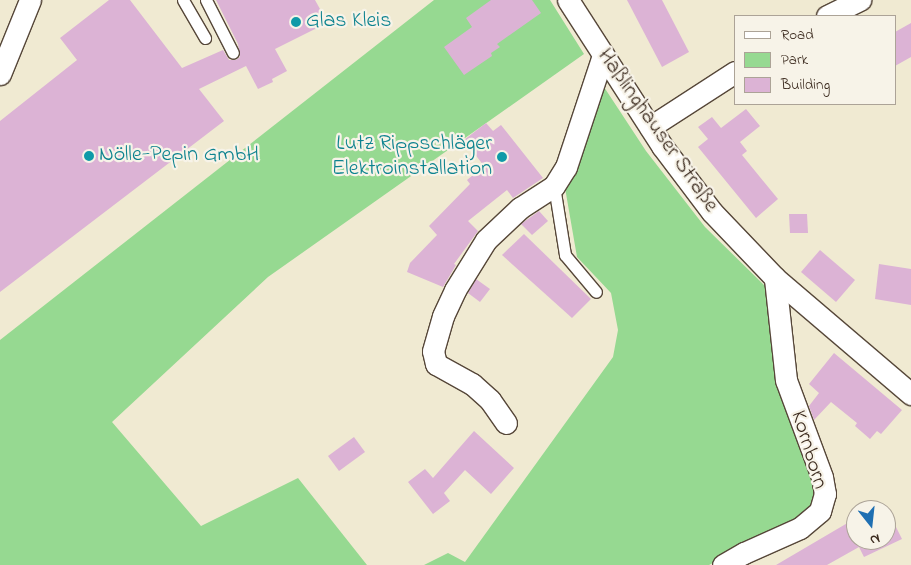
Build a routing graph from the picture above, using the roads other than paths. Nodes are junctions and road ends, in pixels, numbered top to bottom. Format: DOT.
graph roads {
  1 [pos="30,0"];
  2 [pos="184,0"];
  3 [pos="206,0"];
  4 [pos="568,0"];
  5 [pos="860,0"];
  6 [pos="829,15"];
  7 [pos="204,38"];
  8 [pos="232,53"];
  9 [pos="603,55"];
  10 [pos="734,73"];
  11 [pos="0,74"];
  12 [pos="650,127"];
  13 [pos="554,186"];
  14 [pos="775,278"];
  15 [pos="596,292"];
  16 [pos="911,394"];
  17 [pos="506,423"];
  18 [pos="723,565"];
  1 -- 11 [label="street"];
  2 -- 7 [label="lane"];
  3 -- 8 [label="lane"];
  4 -- 9 [label="street, Haßlinghauser Straße"];
  5 -- 6 [label="street"];
  9 -- 12 [label="street, Haßlinghauser Straße"];
  9 -- 13 [label="street"];
  10 -- 12 [label="street"];
  12 -- 14 [label="street, Haßlinghauser Straße"];
  13 -- 15 [label="lane"];
  13 -- 17 [label="street"];
  14 -- 16 [label="street, Haßlinghauser Straße"];
  14 -- 18 [label="street, Kornborn"];
}
